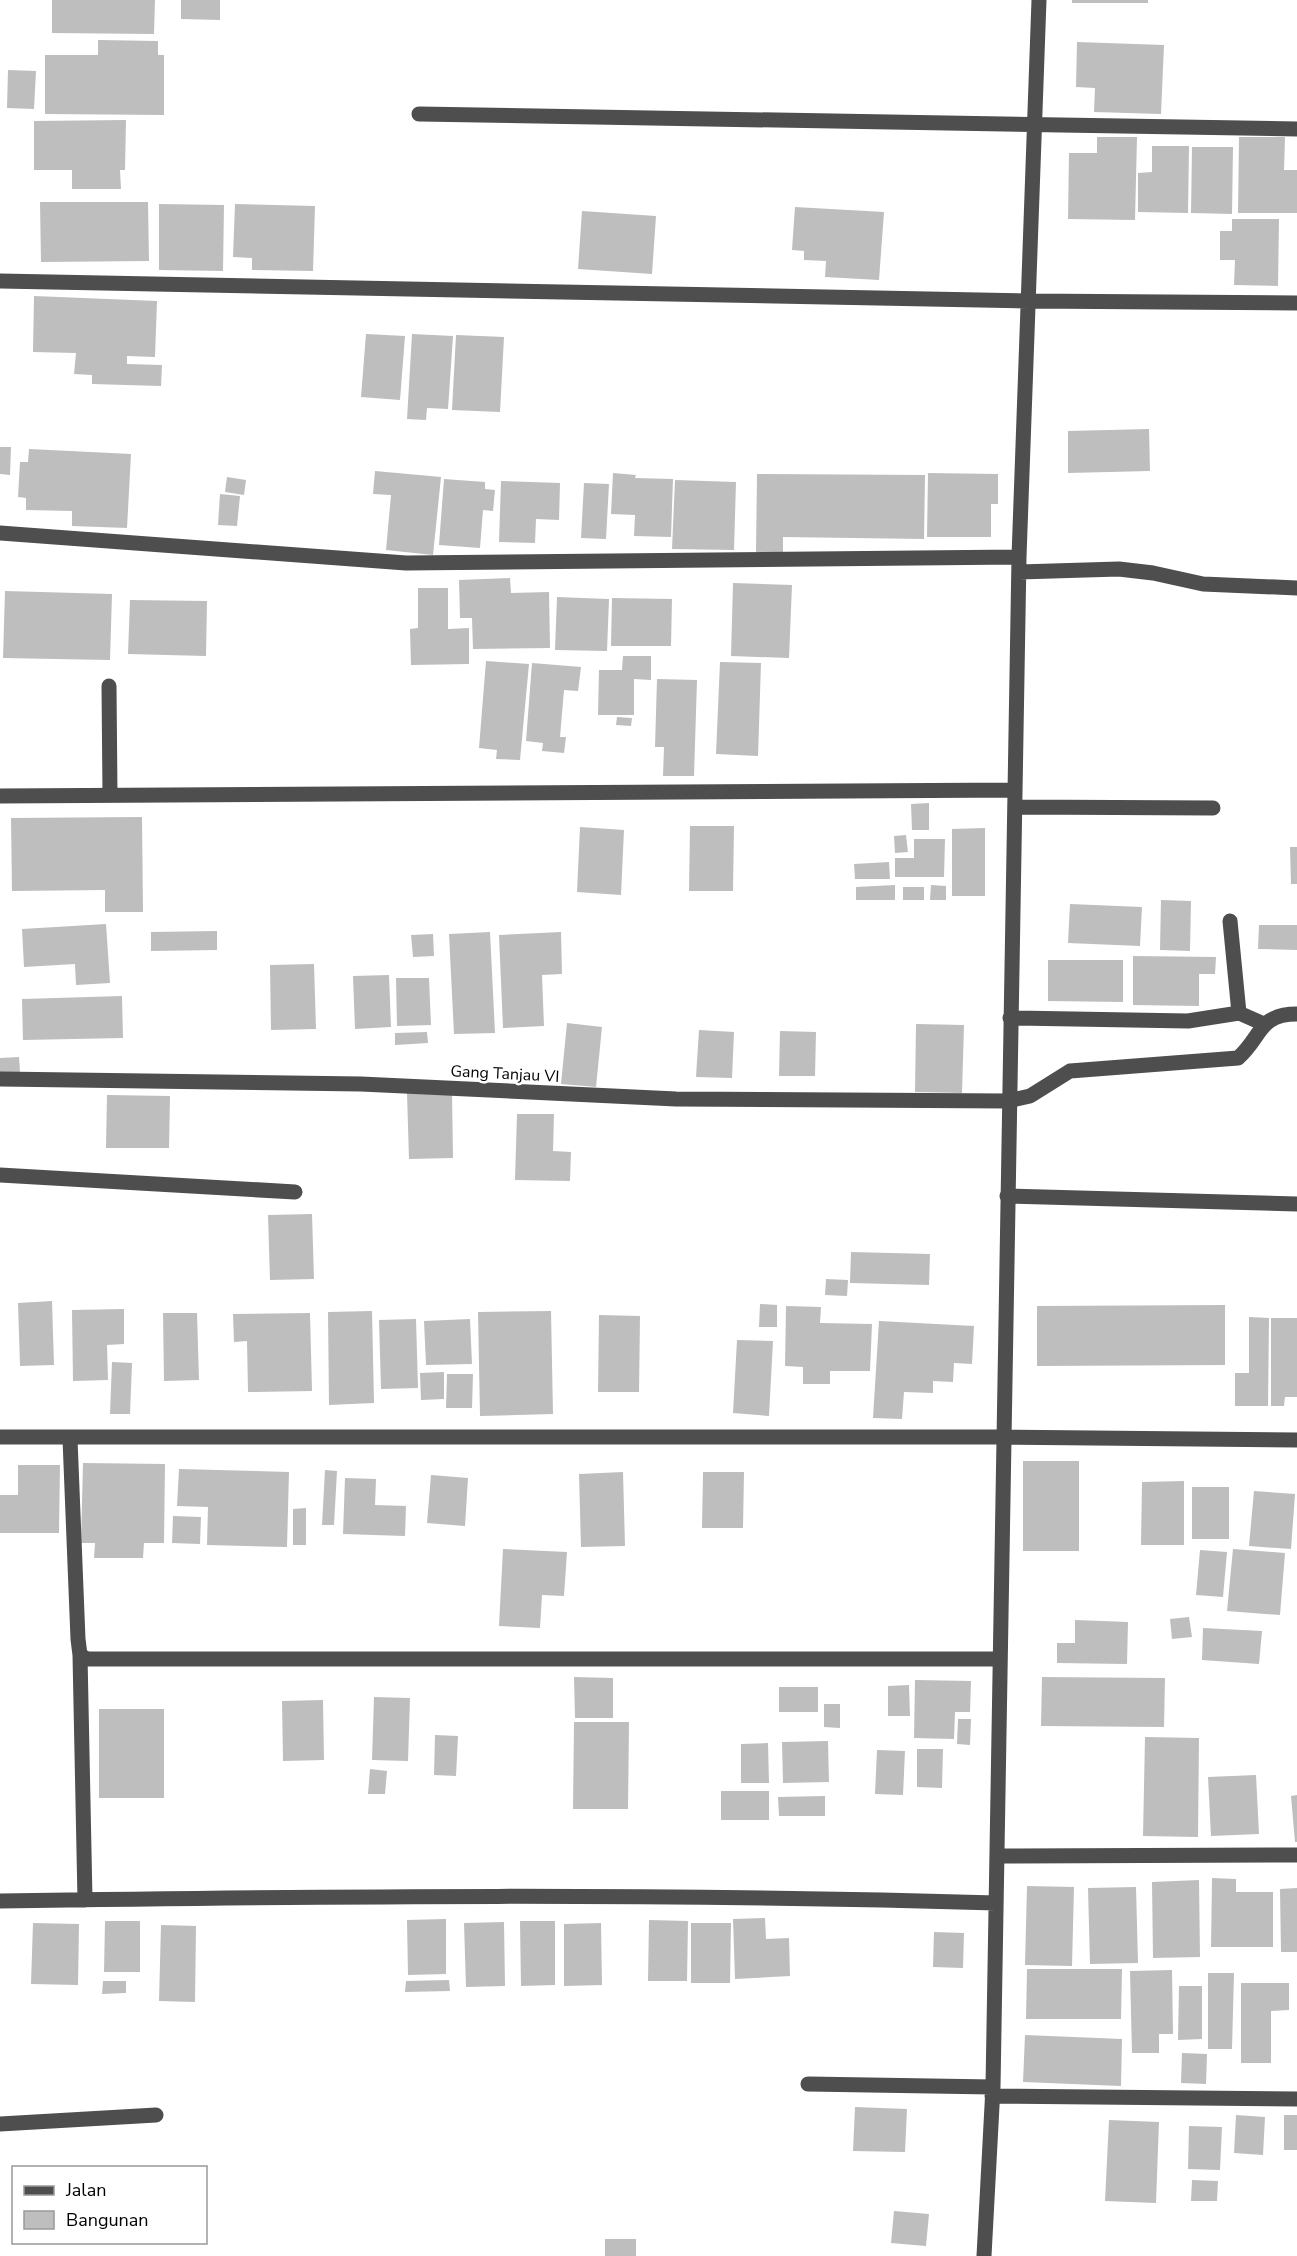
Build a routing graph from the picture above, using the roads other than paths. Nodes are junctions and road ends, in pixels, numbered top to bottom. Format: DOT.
graph roads {
  1 [pos="1039,0"];
  2 [pos="418,114"];
  3 [pos="1034,125"];
  4 [pos="1297,129"];
  5 [pos="0,281"];
  6 [pos="1028,301"];
  7 [pos="1297,303"];
  8 [pos="0,533"];
  9 [pos="1019,564"];
  10 [pos="1297,588"];
  11 [pos="109,686"];
  12 [pos="1015,790"];
  13 [pos="110,795"];
  14 [pos="0,796"];
  15 [pos="1015,807"];
  16 [pos="1213,808"];
  17 [pos="1230,921"];
  18 [pos="1239,1013"];
  19 [pos="1297,1014"];
  20 [pos="1010,1018"];
  21 [pos="1264,1024"];
  22 [pos="0,1079"];
  23 [pos="1008,1101"];
  24 [pos="0,1175"];
  25 [pos="295,1192"];
  26 [pos="1007,1196"];
  27 [pos="1297,1204"];
  28 [pos="0,1437"];
  29 [pos="1003,1437"];
  30 [pos="70,1439"];
  31 [pos="1297,1440"];
  32 [pos="80,1655"];
  33 [pos="998,1659"];
  34 [pos="1297,1855"];
  35 [pos="997,1856"];
  36 [pos="85,1899"];
  37 [pos="0,1901"];
  38 [pos="996,1903"];
  39 [pos="808,2084"];
  40 [pos="993,2092"];
  41 [pos="1297,2099"];
  42 [pos="156,2115"];
  43 [pos="0,2124"];
  44 [pos="984,2256"];
  1 -- 3 [label="street"];
  2 -- 3 [label="street"];
  3 -- 4 [label="street"];
  3 -- 6 [label="street"];
  5 -- 6 [label="street"];
  6 -- 7 [label="street"];
  6 -- 9 [label="street"];
  8 -- 9 [label="street"];
  9 -- 10 [label="street"];
  9 -- 12 [label="street"];
  11 -- 13 [label="street"];
  12 -- 13 [label="street"];
  12 -- 15 [label="street"];
  13 -- 14 [label="street"];
  15 -- 16 [label="street"];
  15 -- 20 [label="street"];
  17 -- 18 [label="street"];
  18 -- 20 [label="street"];
  18 -- 21 [label="street"];
  19 -- 21 [label="street"];
  20 -- 23 [label="street"];
  21 -- 23 [label="street, Gang Tanjau VI"];
  22 -- 23 [label="street, Gang Tanjau VI"];
  23 -- 26 [label="street"];
  24 -- 25 [label="street"];
  26 -- 27 [label="street"];
  26 -- 29 [label="street"];
  28 -- 30 [label="street"];
  29 -- 30 [label="street"];
  29 -- 31 [label="street"];
  29 -- 33 [label="street"];
  30 -- 32 [label="street"];
  32 -- 33 [label="street"];
  32 -- 36 [label="street"];
  33 -- 35 [label="street"];
  34 -- 35 [label="street"];
  35 -- 38 [label="street"];
  36 -- 37 [label="street"];
  36 -- 38 [label="street"];
  38 -- 40 [label="street"];
  39 -- 40 [label="street"];
  40 -- 41 [label="street"];
  40 -- 44 [label="street"];
  42 -- 43 [label="street"];
}
